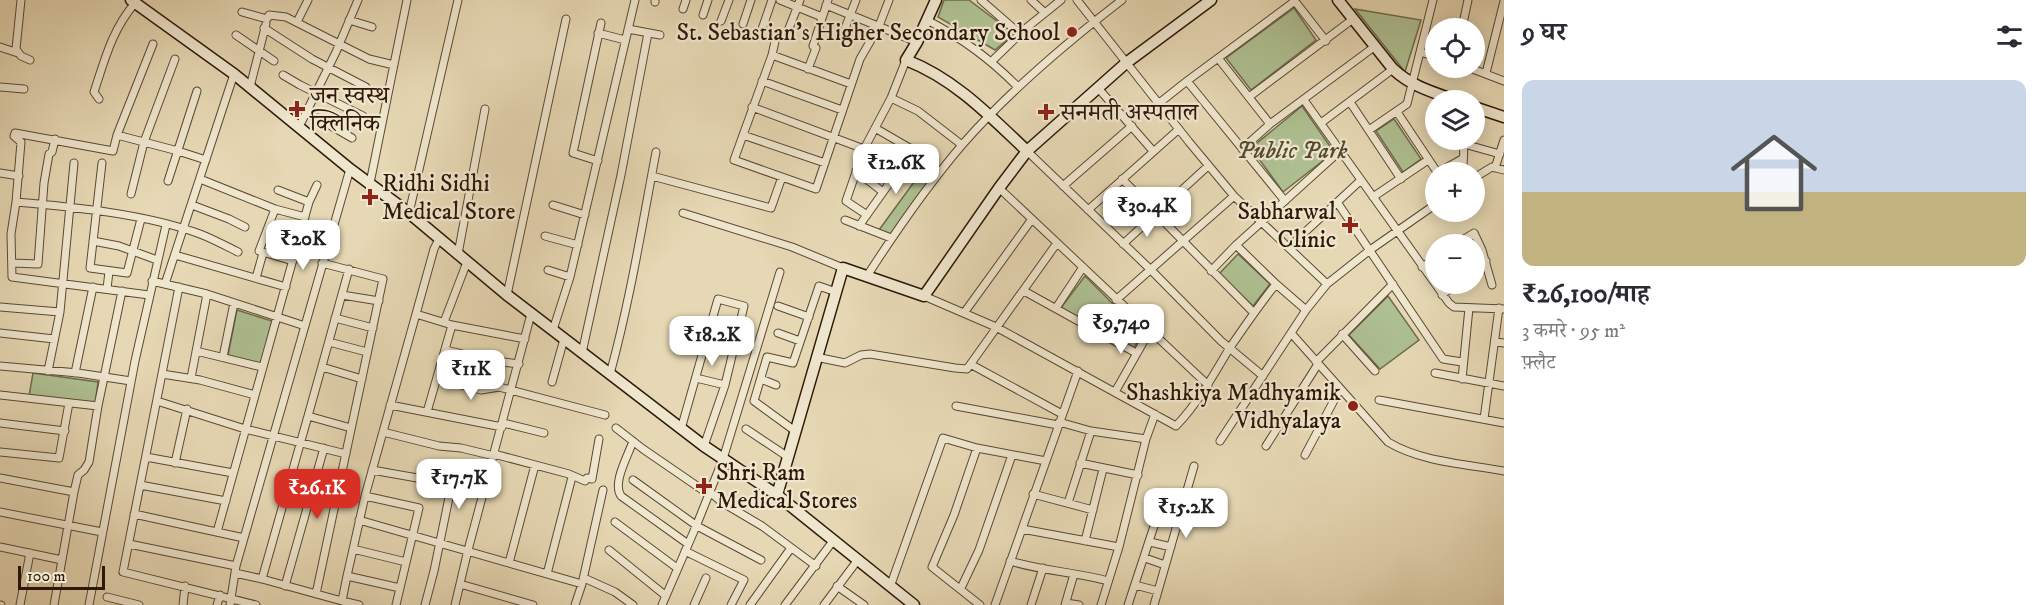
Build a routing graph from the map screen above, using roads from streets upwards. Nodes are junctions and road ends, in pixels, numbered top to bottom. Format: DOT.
graph roads {
  1 [pos="21,0"];
  2 [pos="308,0"];
  3 [pos="357,0"];
  4 [pos="407,0"];
  5 [pos="458,0"];
  6 [pos="635,0"];
  7 [pos="686,0"];
  8 [pos="708,0"];
  9 [pos="729,0"];
  10 [pos="751,0"];
  11 [pos="772,0"];
  12 [pos="780,0"];
  13 [pos="856,0"];
  14 [pos="889,0"];
  15 [pos="936,0"];
  16 [pos="981,0"];
  17 [pos="1031,0"];
  18 [pos="1060,0"];
  19 [pos="1077,0"];
  20 [pos="1122,0"];
  21 [pos="1211,0"];
  22 [pos="1295,0"];
  23 [pos="1338,0"];
  24 [pos="1433,0"];
  25 [pos="1468,0"];
  26 [pos="133,2"];
  27 [pos="827,2"];
  28 [pos="1504,2"];
  29 [pos="799,4"];
  30 [pos="682,9"];
  31 [pos="242,12"];
  32 [pos="1045,13"];
  33 [pos="850,14"];
  34 [pos="703,15"];
  35 [pos="822,17"];
  36 [pos="1464,18"];
  37 [pos="267,19"];
  38 [pos="566,19"];
  39 [pos="1353,19"];
  40 [pos="349,20"];
  41 [pos="927,20"];
  42 [pos="721,21"];
  43 [pos="297,22"];
  44 [pos="1093,22"];
  45 [pos="601,23"];
  46 [pos="743,24"];
  47 [pos="879,26"];
  48 [pos="372,27"];
  49 [pos="264,28"];
  50 [pos="628,29"];
  51 [pos="762,29"];
  52 [pos="844,31"];
  53 [pos="598,33"];
  54 [pos="648,33"];
  55 [pos="1020,34"];
  56 [pos="236,35"];
  57 [pos="660,35"];
  58 [pos="1496,36"];
  59 [pos="1504,37"];
  60 [pos="625,40"];
  61 [pos="1326,41"];
  62 [pos="917,42"];
  63 [pos="153,44"];
  64 [pos="339,44"];
  65 [pos="1374,47"];
  66 [pos="0,48"];
  67 [pos="258,49"];
  68 [pos="1420,52"];
  69 [pos="18,53"];
  70 [pos="1425,54"];
  71 [pos="772,55"];
  72 [pos="1218,58"];
  73 [pos="30,60"];
  74 [pos="175,60"];
  75 [pos="906,60"];
  76 [pos="274,61"];
  77 [pos="992,61"];
  78 [pos="1126,63"];
  79 [pos="394,65"];
  80 [pos="328,68"];
  81 [pos="808,69"];
  82 [pos="1393,69"];
  83 [pos="1486,73"];
  84 [pos="234,74"];
  85 [pos="283,75"];
  86 [pos="762,81"];
  87 [pos="1186,81"];
  88 [pos="1504,81"];
  89 [pos="851,84"];
  90 [pos="1412,85"];
  91 [pos="0,87"];
  92 [pos="249,87"];
  93 [pos="366,87"];
  94 [pos="1018,87"];
  95 [pos="1098,88"];
  96 [pos="24,89"];
  97 [pos="197,91"];
  98 [pos="1425,91"];
  99 [pos="317,93"];
  100 [pos="1249,97"];
  101 [pos="891,98"];
  102 [pos="99,99"];
  103 [pos="1304,100"];
  104 [pos="1350,102"];
  105 [pos="1158,104"];
  106 [pos="752,107"];
  107 [pos="485,110"];
  108 [pos="842,110"];
  109 [pos="1485,111"];
  110 [pos="307,112"];
  111 [pos="1396,112"];
  112 [pos="989,115"];
  113 [pos="363,116"];
  114 [pos="1504,117"];
  115 [pos="1321,123"];
  116 [pos="1270,124"];
  117 [pos="1132,126"];
  118 [pos="299,127"];
  119 [pos="875,128"];
  120 [pos="1179,129"];
  121 [pos="1369,130"];
  122 [pos="117,135"];
  123 [pos="743,135"];
  124 [pos="352,138"];
  125 [pos="833,138"];
  126 [pos="55,139"];
  127 [pos="144,142"];
  128 [pos="1504,143"];
  129 [pos="962,145"];
  130 [pos="864,149"];
  131 [pos="1242,149"];
  132 [pos="1485,149"];
  133 [pos="912,150"];
  134 [pos="1463,150"];
  135 [pos="178,151"];
  136 [pos="1027,151"];
  137 [pos="1153,151"];
  138 [pos="1340,151"];
  139 [pos="656,152"];
  140 [pos="1500,154"];
  141 [pos="1462,159"];
  142 [pos="206,160"];
  143 [pos="1428,160"];
  144 [pos="598,161"];
  145 [pos="74,162"];
  146 [pos="1456,162"];
  147 [pos="1462,162"];
  148 [pos="102,163"];
  149 [pos="825,163"];
  150 [pos="1208,166"];
  151 [pos="1495,168"];
  152 [pos="350,169"];
  153 [pos="1504,170"];
  154 [pos="856,171"];
  155 [pos="898,171"];
  156 [pos="1485,171"];
  157 [pos="940,172"];
  158 [pos="0,173"];
  159 [pos="19,176"];
  160 [pos="652,176"];
  161 [pos="782,177"];
  162 [pos="200,179"];
  163 [pos="1122,179"];
  164 [pos="1401,179"];
  165 [pos="1361,180"];
  166 [pos="168,181"];
  167 [pos="370,183"];
  168 [pos="316,185"];
  169 [pos="1063,186"];
  170 [pos="999,188"];
  171 [pos="278,190"];
  172 [pos="883,192"];
  173 [pos="131,194"];
  174 [pos="1234,196"];
  175 [pos="1373,197"];
  176 [pos="1285,201"];
  177 [pos="16,202"];
  178 [pos="309,202"];
  179 [pos="1336,202"];
  180 [pos="42,204"];
  181 [pos="192,205"];
  182 [pos="553,205"];
  183 [pos="69,207"];
  184 [pos="275,209"];
  185 [pos="1088,210"];
  186 [pos="96,211"];
  187 [pos="1425,211"];
  188 [pos="409,213"];
  189 [pos="683,213"];
  190 [pos="1155,213"];
  191 [pos="585,215"];
  192 [pos="867,215"];
  193 [pos="305,217"];
  194 [pos="141,219"];
  195 [pos="1032,219"];
  196 [pos="845,220"];
  197 [pos="1262,221"];
  198 [pos="166,225"];
  199 [pos="245,226"];
  200 [pos="859,226"];
  201 [pos="184,230"];
  202 [pos="1396,231"];
  203 [pos="545,236"];
  204 [pos="891,238"];
  205 [pos="439,239"];
  206 [pos="93,240"];
  207 [pos="1182,242"];
  208 [pos="1057,243"];
  209 [pos="1123,244"];
  210 [pos="578,245"];
  211 [pos="1236,245"];
  212 [pos="1289,247"];
  213 [pos="1370,250"];
  214 [pos="133,251"];
  215 [pos="238,252"];
  216 [pos="264,253"];
  217 [pos="458,254"];
  218 [pos="175,255"];
  219 [pos="158,260"];
  220 [pos="294,261"];
  221 [pos="1486,261"];
  222 [pos="322,262"];
  223 [pos="467,262"];
  224 [pos="12,263"];
  225 [pos="1425,265"];
  226 [pos="1083,267"];
  227 [pos="1422,267"];
  228 [pos="843,268"];
  229 [pos="349,269"];
  230 [pos="548,270"];
  231 [pos="1150,270"];
  232 [pos="109,271"];
  233 [pos="1211,271"];
  234 [pos="1425,271"];
  235 [pos="780,272"];
  236 [pos="867,276"];
  237 [pos="570,277"];
  238 [pos="256,278"];
  239 [pos="152,281"];
  240 [pos="62,283"];
  241 [pos="165,284"];
  242 [pos="1276,284"];
  243 [pos="1327,284"];
  244 [pos="1393,284"];
  245 [pos="1492,285"];
  246 [pos="93,287"];
  247 [pos="179,287"];
  248 [pos="286,287"];
  249 [pos="107,289"];
  250 [pos="122,291"];
  251 [pos="1024,291"];
  252 [pos="836,292"];
  253 [pos="207,294"];
  254 [pos="1442,294"];
  255 [pos="149,295"];
  256 [pos="342,295"];
  257 [pos="507,296"];
  258 [pos="924,296"];
  259 [pos="1116,300"];
  260 [pos="379,302"];
  261 [pos="234,303"];
  262 [pos="778,306"];
  263 [pos="0,307"];
  264 [pos="1056,308"];
  265 [pos="1469,308"];
  266 [pos="1502,309"];
  267 [pos="1306,310"];
  268 [pos="60,312"];
  269 [pos="964,313"];
  270 [pos="1254,313"];
  271 [pos="416,314"];
  272 [pos="531,314"];
  273 [pos="277,316"];
  274 [pos="809,317"];
  275 [pos="335,318"];
  276 [pos="444,322"];
  277 [pos="452,325"];
  278 [pos="305,326"];
  279 [pos="996,327"];
  280 [pos="373,328"];
  281 [pos="553,330"];
  282 [pos="1149,332"];
  283 [pos="0,333"];
  284 [pos="778,333"];
  285 [pos="1291,333"];
  286 [pos="1342,334"];
  287 [pos="54,339"];
  288 [pos="525,339"];
  289 [pos="564,339"];
  290 [pos="800,340"];
  291 [pos="329,342"];
  292 [pos="1495,342"];
  293 [pos="1504,343"];
  294 [pos="1230,349"];
  295 [pos="446,350"];
  296 [pos="196,351"];
  297 [pos="367,352"];
  298 [pos="582,353"];
  299 [pos="1136,353"];
  300 [pos="223,357"];
  301 [pos="816,357"];
  302 [pos="1317,363"];
  303 [pos="1462,363"];
  304 [pos="519,364"];
  305 [pos="972,364"];
  306 [pos="0,366"];
  307 [pos="262,367"];
  308 [pos="322,367"];
  309 [pos="1078,370"];
  310 [pos="48,371"];
  311 [pos="1375,371"];
  312 [pos="75,373"];
  313 [pos="1435,373"];
  314 [pos="162,374"];
  315 [pos="610,374"];
  316 [pos="104,376"];
  317 [pos="1263,376"];
  318 [pos="191,378"];
  319 [pos="362,378"];
  320 [pos="696,378"];
  321 [pos="437,379"];
  322 [pos="761,379"];
  323 [pos="1462,379"];
  324 [pos="131,381"];
  325 [pos="552,382"];
  326 [pos="1489,382"];
  327 [pos="724,385"];
  328 [pos="776,385"];
  329 [pos="1208,386"];
  330 [pos="1504,386"];
  331 [pos="512,390"];
  332 [pos="1341,390"];
  333 [pos="1116,392"];
  334 [pos="0,395"];
  335 [pos="255,395"];
  336 [pos="1379,400"];
  337 [pos="157,401"];
  338 [pos="69,403"];
  339 [pos="390,405"];
  340 [pos="98,406"];
  341 [pos="956,406"];
  342 [pos="187,410"];
  343 [pos="427,412"];
  344 [pos="1062,414"];
  345 [pos="1155,414"];
  346 [pos="605,415"];
  347 [pos="308,416"];
  348 [pos="1484,420"];
  349 [pos="0,423"];
  350 [pos="1504,423"];
  351 [pos="1059,424"];
  352 [pos="502,425"];
  353 [pos="351,428"];
  354 [pos="616,428"];
  355 [pos="245,429"];
  356 [pos="681,429"];
  357 [pos="746,429"];
  358 [pos="1091,430"];
  359 [pos="65,431"];
  360 [pos="795,431"];
  361 [pos="383,432"];
  362 [pos="544,433"];
  363 [pos="273,437"];
  364 [pos="599,439"];
  365 [pos="1146,439"];
  366 [pos="633,441"];
  367 [pos="1220,441"];
  368 [pos="300,442"];
  369 [pos="704,446"];
  370 [pos="1266,446"];
  371 [pos="324,448"];
  372 [pos="977,448"];
  373 [pos="0,452"];
  374 [pos="346,454"];
  375 [pos="494,455"];
  376 [pos="1012,455"];
  377 [pos="1305,455"];
  378 [pos="146,457"];
  379 [pos="788,458"];
  380 [pos="723,459"];
  381 [pos="1046,461"];
  382 [pos="176,463"];
  383 [pos="1080,464"];
  384 [pos="535,465"];
  385 [pos="1194,466"];
  386 [pos="427,468"];
  387 [pos="1103,469"];
  388 [pos="372,470"];
  389 [pos="1504,471"];
  390 [pos="233,474"];
  391 [pos="1138,475"];
  392 [pos="572,477"];
  393 [pos="0,478"];
  394 [pos="423,479"];
  395 [pos="633,480"];
  396 [pos="140,485"];
  397 [pos="603,490"];
  398 [pos="74,492"];
  399 [pos="710,494"];
  400 [pos="1033,494"];
  401 [pos="777,495"];
  402 [pos="365,496"];
  403 [pos="226,501"];
  404 [pos="1068,503"];
  405 [pos="1093,510"];
  406 [pos="0,512"];
  407 [pos="135,514"];
  408 [pos="359,520"];
  409 [pos="1156,520"];
  410 [pos="615,522"];
  411 [pos="69,526"];
  412 [pos="697,526"];
  413 [pos="1022,529"];
  414 [pos="102,532"];
  415 [pos="217,532"];
  416 [pos="412,536"];
  417 [pos="244,538"];
  418 [pos="833,541"];
  419 [pos="1085,541"];
  420 [pos="1150,542"];
  421 [pos="439,543"];
  422 [pos="129,544"];
  423 [pos="0,547"];
  424 [pos="1119,547"];
  425 [pos="1171,547"];
  426 [pos="687,548"];
  427 [pos="791,548"];
  428 [pos="353,549"];
  429 [pos="468,550"];
  430 [pos="609,550"];
  431 [pos="30,553"];
  432 [pos="1145,558"];
  433 [pos="62,560"];
  434 [pos="761,560"];
  435 [pos="857,561"];
  436 [pos="1010,561"];
  437 [pos="406,562"];
  438 [pos="509,563"];
  439 [pos="1165,565"];
  440 [pos="816,566"];
  441 [pos="677,568"];
  442 [pos="1043,568"];
  443 [pos="235,570"];
  444 [pos="547,574"];
  445 [pos="1074,574"];
  446 [pos="347,576"];
  447 [pos="705,578"];
  448 [pos="261,579"];
  449 [pos="583,581"];
  450 [pos="1108,581"];
  451 [pos="460,584"];
  452 [pos="1135,585"];
  453 [pos="185,586"];
  454 [pos="285,586"];
  455 [pos="837,586"];
  456 [pos="890,587"];
  457 [pos="400,588"];
  458 [pos="961,588"];
  459 [pos="1158,591"];
  460 [pos="316,594"];
  461 [pos="220,595"];
  462 [pos="666,596"];
  463 [pos="107,597"];
  464 [pos="342,600"];
  465 [pos="232,602"];
  466 [pos="576,604"];
  467 [pos="860,604"];
  468 [pos="1066,604"];
  469 [pos="20,605"];
  470 [pos="54,605"];
  471 [pos="89,605"];
  472 [pos="139,605"];
  473 [pos="183,605"];
  474 [pos="217,605"];
  475 [pos="256,605"];
  476 [pos="359,605"];
  477 [pos="396,605"];
  478 [pos="425,605"];
  479 [pos="455,605"];
  480 [pos="533,605"];
  481 [pos="633,605"];
  482 [pos="662,605"];
  483 [pos="694,605"];
  484 [pos="731,605"];
  485 [pos="750,605"];
  486 [pos="786,605"];
  487 [pos="824,605"];
  488 [pos="914,605"];
  489 [pos="980,605"];
  490 [pos="995,605"];
  491 [pos="1031,605"];
  492 [pos="1079,605"];
  493 [pos="1101,605"];
  494 [pos="1128,605"];
  495 [pos="1154,605"];
  1 -- 69 [label="street"];
  2 -- 43 [label="street"];
  3 -- 40 [label="street"];
  4 -- 79 [label="street"];
  5 -- 188 [label="street"];
  6 -- 50 [label="street"];
  7 -- 30 [label="street"];
  8 -- 34 [label="street"];
  9 -- 42 [label="street"];
  10 -- 46 [label="street"];
  11 -- 51 [label="street"];
  12 -- 29 [label="street"];
  13 -- 33 [label="street"];
  14 -- 47 [label="street"];
  15 -- 41 [label="street"];
  16 -- 55 [label="street"];
  17 -- 32 [label="street"];
  18 -- 32 [label="street"];
  19 -- 44 [label="street"];
  20 -- 44 [label="street"];
  21 -- 78 [label="street"];
  22 -- 61 [label="street"];
  22 -- 72 [label="street"];
  23 -- 39 [label="street"];
  24 -- 68 [label="street"];
  25 -- 36 [label="street"];
  26 -- 84 [label="street"];
  26 -- 102 [label="street"];
  27 -- 33 [label="street"];
  27 -- 35 [label="street"];
  28 -- 58 [label="street"];
  29 -- 35 [label="street"];
  29 -- 71 [label="street"];
  31 -- 37 [label="street"];
  32 -- 55 [label="street"];
  33 -- 47 [label="street"];
  33 -- 52 [label="street"];
  35 -- 81 [label="street"];
  37 -- 43 [label="street"];
  37 -- 49 [label="street"];
  38 -- 257 [label="street"];
  39 -- 61 [label="street"];
  39 -- 65 [label="street"];
  40 -- 48 [label="street"];
  40 -- 64 [label="street"];
  41 -- 62 [label="street"];
  41 -- 77 [label="street"];
  43 -- 64 [label="street"];
  44 -- 78 [label="street"];
  44 -- 94 [label="street"];
  45 -- 53 [label="street"];
  47 -- 62 [label="street"];
  47 -- 89 [label="street"];
  49 -- 67 [label="street"];
  49 -- 80 [label="street"];
  50 -- 54 [label="street"];
  50 -- 60 [label="street"];
  53 -- 60 [label="street"];
  53 -- 144 [label="street"];
  54 -- 57 [label="street"];
  54 -- 298 [label="street"];
  55 -- 77 [label="street"];
  56 -- 67 [label="street"];
  58 -- 59 [label="street"];
  58 -- 83 [label="street"];
  60 -- 144 [label="street"];
  61 -- 100 [label="street"];
  62 -- 75 [label="street"];
  63 -- 122 [label="street"];
  64 -- 79 [label="street"];
  64 -- 80 [label="street"];
  65 -- 82 [label="street"];
  65 -- 103 [label="street"];
  66 -- 69 [label="street"];
  67 -- 76 [label="street"];
  67 -- 92 [label="street"];
  68 -- 70 [label="street"];
  68 -- 90 [label="street"];
  69 -- 73 [label="street"];
  71 -- 81 [label="street"];
  71 -- 86 [label="street"];
  72 -- 87 [label="street"];
  72 -- 100 [label="street"];
  74 -- 127 [label="street"];
  75 -- 101 [label="street"];
  75 -- 112 [label="street"];
  77 -- 94 [label="street"];
  78 -- 95 [label="street"];
  78 -- 105 [label="street"];
  79 -- 167 [label="street"];
  80 -- 93 [label="street"];
  80 -- 99 [label="street"];
  81 -- 89 [label="street"];
  82 -- 90 [label="street"];
  82 -- 104 [label="street"];
  83 -- 88 [label="street"];
  84 -- 92 [label="street"];
  84 -- 142 [label="street"];
  85 -- 99 [label="street"];
  86 -- 106 [label="street"];
  86 -- 108 [label="street"];
  87 -- 105 [label="street"];
  87 -- 131 [label="street"];
  89 -- 108 [label="street"];
  90 -- 98 [label="street"];
  90 -- 111 [label="street"];
  91 -- 96 [label="street"];
  92 -- 118 [label="street"];
  94 -- 112 [label="street"];
  95 -- 117 [label="street"];
  95 -- 136 [label="street"];
  97 -- 135 [label="street"];
  99 -- 110 [label="street"];
  99 -- 113 [label="street"];
  100 -- 116 [label="street"];
  101 -- 119 [label="street"];
  101 -- 129 [label="street"];
  103 -- 115 [label="street"];
  103 -- 116 [label="street"];
  104 -- 115 [label="street"];
  104 -- 121 [label="street"];
  105 -- 120 [label="street"];
  106 -- 123 [label="street"];
  106 -- 125 [label="street"];
  107 -- 217 [label="street"];
  108 -- 125 [label="street"];
  109 -- 114 [label="street"];
  110 -- 118 [label="street"];
  110 -- 124 [label="street"];
  111 -- 121 [label="street"];
  111 -- 143 [label="street"];
  112 -- 129 [label="street"];
  112 -- 136 [label="street"];
  115 -- 138 [label="street"];
  116 -- 131 [label="street"];
  117 -- 137 [label="street"];
  117 -- 169 [label="street"];
  118 -- 152 [label="street"];
  119 -- 130 [label="street"];
  119 -- 133 [label="street"];
  120 -- 137 [label="street"];
  120 -- 150 [label="street"];
  121 -- 164 [label="street"];
  122 -- 126 [label="street"];
  122 -- 127 [label="street"];
  123 -- 149 [label="street"];
  123 -- 161 [label="street"];
  125 -- 130 [label="street"];
  125 -- 149 [label="street"];
  126 -- 159 [label="street"];
  126 -- 180 [label="street"];
  127 -- 135 [label="street"];
  127 -- 173 [label="street"];
  128 -- 140 [label="street"];
  129 -- 157 [label="street"];
  130 -- 154 [label="street"];
  130 -- 155 [label="street"];
  131 -- 176 [label="street"];
  132 -- 140 [label="street"];
  133 -- 155 [label="street"];
  133 -- 157 [label="street"];
  134 -- 141 [label="street"];
  135 -- 142 [label="street"];
  135 -- 166 [label="street"];
  136 -- 169 [label="street"];
  136 -- 170 [label="street"];
  137 -- 163 [label="street"];
  138 -- 165 [label="street"];
  138 -- 176 [label="street"];
  139 -- 160 [label="street"];
  140 -- 151 [label="street"];
  141 -- 146 [label="street"];
  141 -- 147 [label="street"];
  142 -- 162 [label="street"];
  143 -- 164 [label="street"];
  144 -- 191 [label="street"];
  145 -- 183 [label="street"];
  148 -- 186 [label="street"];
  149 -- 161 [label="street"];
  150 -- 174 [label="street"];
  150 -- 190 [label="street"];
  151 -- 153 [label="street"];
  151 -- 156 [label="street"];
  152 -- 167 [label="street"];
  152 -- 222 [label="street"];
  154 -- 172 [label="street"];
  154 -- 192 [label="street"];
  155 -- 172 [label="street"];
  157 -- 204 [label="street"];
  158 -- 159 [label="street"];
  159 -- 177 [label="street"];
  160 -- 161 [label="street"];
  160 -- 315 [label="street"];
  162 -- 181 [label="street"];
  162 -- 184 [label="street"];
  163 -- 185 [label="street"];
  163 -- 190 [label="street"];
  164 -- 175 [label="street"];
  165 -- 175 [label="street"];
  165 -- 179 [label="street"];
  167 -- 188 [label="street"];
  168 -- 178 [label="street"];
  169 -- 185 [label="street"];
  170 -- 195 [label="street"];
  170 -- 258 [label="street"];
  171 -- 178 [label="street"];
  172 -- 192 [label="street"];
  174 -- 197 [label="street"];
  174 -- 207 [label="street"];
  175 -- 202 [label="street"];
  176 -- 197 [label="street"];
  177 -- 180 [label="street"];
  177 -- 224 [label="street"];
  178 -- 193 [label="street"];
  179 -- 212 [label="street"];
  179 -- 213 [label="street"];
  180 -- 183 [label="street"];
  180 -- 224 [label="street"];
  181 -- 199 [label="street"];
  181 -- 201 [label="street"];
  182 -- 191 [label="street"];
  183 -- 186 [label="street"];
  183 -- 240 [label="street"];
  184 -- 193 [label="street"];
  184 -- 216 [label="street"];
  185 -- 209 [label="street"];
  186 -- 194 [label="street"];
  186 -- 206 [label="street"];
  187 -- 202 [label="street"];
  188 -- 205 [label="street"];
  189 -- 228 [label="street"];
  190 -- 207 [label="street"];
  190 -- 209 [label="street"];
  191 -- 210 [label="street"];
  192 -- 200 [label="street"];
  193 -- 220 [label="street"];
  194 -- 198 [label="street"];
  194 -- 214 [label="street"];
  195 -- 208 [label="street"];
  195 -- 269 [label="street"];
  196 -- 200 [label="street"];
  197 -- 211 [label="street"];
  197 -- 212 [label="street"];
  198 -- 201 [label="street"];
  198 -- 219 [label="street"];
  200 -- 204 [label="street"];
  201 -- 215 [label="street"];
  201 -- 218 [label="street"];
  202 -- 213 [label="street"];
  202 -- 227 [label="street"];
  203 -- 210 [label="street"];
  204 -- 236 [label="street"];
  205 -- 217 [label="street"];
  205 -- 271 [label="street"];
  206 -- 214 [label="street"];
  206 -- 232 [label="street"];
  207 -- 231 [label="street"];
  207 -- 233 [label="street"];
  208 -- 226 [label="street"];
  208 -- 251 [label="street"];
  209 -- 231 [label="street"];
  210 -- 237 [label="street"];
  211 -- 233 [label="street"];
  211 -- 242 [label="street"];
  212 -- 243 [label="street"];
  213 -- 243 [label="street"];
  213 -- 244 [label="street"];
  214 -- 219 [label="street"];
  214 -- 232 [label="street"];
  216 -- 220 [label="street"];
  216 -- 238 [label="street"];
  217 -- 223 [label="street"];
  218 -- 238 [label="street"];
  218 -- 241 [label="street"];
  219 -- 239 [label="street"];
  220 -- 248 [label="street"];
  221 -- 245 [label="street"];
  222 -- 229 [label="street"];
  222 -- 278 [label="street"];
  223 -- 257 [label="street"];
  223 -- 276 [label="street"];
  224 -- 240 [label="street"];
  225 -- 227 [label="street"];
  226 -- 259 [label="street"];
  226 -- 264 [label="street"];
  227 -- 234 [label="street"];
  228 -- 236 [label="street"];
  228 -- 252 [label="street"];
  229 -- 256 [label="street"];
  229 -- 260 [label="street"];
  230 -- 237 [label="street"];
  231 -- 259 [label="street"];
  231 -- 294 [label="street"];
  232 -- 249 [label="street"];
  233 -- 270 [label="street"];
  235 -- 380 [label="street"];
  236 -- 258 [label="street"];
  237 -- 281 [label="street"];
  238 -- 248 [label="street"];
  239 -- 241 [label="street"];
  239 -- 255 [label="street"];
  240 -- 246 [label="street"];
  240 -- 268 [label="street"];
  241 -- 247 [label="street"];
  242 -- 267 [label="street"];
  242 -- 270 [label="street"];
  243 -- 267 [label="street"];
  244 -- 286 [label="street"];
  244 -- 303 [label="street"];
  246 -- 249 [label="street"];
  246 -- 312 [label="street"];
  247 -- 253 [label="street"];
  247 -- 314 [label="street"];
  248 -- 273 [label="street"];
  249 -- 250 [label="street"];
  250 -- 255 [label="street"];
  250 -- 316 [label="street"];
  251 -- 264 [label="street"];
  251 -- 279 [label="street"];
  252 -- 274 [label="street"];
  252 -- 301 [label="street"];
  253 -- 261 [label="street"];
  253 -- 296 [label="street"];
  254 -- 265 [label="street"];
  255 -- 324 [label="street"];
  256 -- 260 [label="street"];
  256 -- 275 [label="street"];
  257 -- 272 [label="street"];
  258 -- 269 [label="street"];
  259 -- 282 [label="street"];
  260 -- 280 [label="street"];
  261 -- 273 [label="street"];
  261 -- 300 [label="street"];
  262 -- 274 [label="street"];
  263 -- 268 [label="street"];
  264 -- 299 [label="street"];
  265 -- 266 [label="street"];
  265 -- 303 [label="street"];
  266 -- 292 [label="street"];
  267 -- 285 [label="street"];
  268 -- 287 [label="street"];
  269 -- 279 [label="street"];
  270 -- 294 [label="street"];
  271 -- 276 [label="street"];
  271 -- 339 [label="street"];
  272 -- 281 [label="street"];
  272 -- 288 [label="street"];
  273 -- 278 [label="street"];
  273 -- 307 [label="street"];
  274 -- 290 [label="street"];
  275 -- 280 [label="street"];
  275 -- 291 [label="street"];
  276 -- 277 [label="street"];
  277 -- 288 [label="street"];
  277 -- 295 [label="street"];
  278 -- 363 [label="street"];
  279 -- 305 [label="street"];
  279 -- 309 [label="street"];
  280 -- 297 [label="street"];
  281 -- 289 [label="street"];
  282 -- 299 [label="street"];
  282 -- 329 [label="street"];
  283 -- 287 [label="street"];
  284 -- 290 [label="street"];
  285 -- 302 [label="street"];
  285 -- 317 [label="street"];
  286 -- 302 [label="street"];
  286 -- 311 [label="street"];
  287 -- 310 [label="street"];
  288 -- 304 [label="street"];
  289 -- 298 [label="street"];
  289 -- 325 [label="street"];
  290 -- 322 [label="street"];
  291 -- 297 [label="street"];
  291 -- 308 [label="street"];
  292 -- 293 [label="street"];
  292 -- 326 [label="street"];
  294 -- 317 [label="street"];
  294 -- 329 [label="street"];
  295 -- 304 [label="street"];
  295 -- 321 [label="street"];
  296 -- 300 [label="street"];
  296 -- 318 [label="street"];
  297 -- 319 [label="street"];
  298 -- 315 [label="street"];
  299 -- 333 [label="street"];
  300 -- 307 [label="street"];
  301 -- 305 [label="street"];
  301 -- 360 [label="street"];
  302 -- 332 [label="street"];
  302 -- 370 [label="street"];
  303 -- 323 [label="street"];
  304 -- 331 [label="street"];
  305 -- 344 [label="street"];
  306 -- 310 [label="street"];
  307 -- 335 [label="street"];
  308 -- 319 [label="street"];
  308 -- 347 [label="street"];
  309 -- 333 [label="street"];
  309 -- 344 [label="street"];
  310 -- 312 [label="street"];
  312 -- 316 [label="street"];
  313 -- 323 [label="street"];
  314 -- 318 [label="street"];
  314 -- 337 [label="street"];
  315 -- 356 [label="street"];
  316 -- 324 [label="street"];
  316 -- 340 [label="street"];
  317 -- 367 [label="street"];
  318 -- 335 [label="street"];
  319 -- 353 [label="street"];
  320 -- 327 [label="street"];
  320 -- 327 [label="street"];
  320 -- 356 [label="street"];
  321 -- 331 [label="street"];
  321 -- 343 [label="street"];
  322 -- 328 [label="street"];
  322 -- 360 [label="street"];
  323 -- 326 [label="street"];
  324 -- 414 [label="street"];
  326 -- 330 [label="street"];
  326 -- 348 [label="street"];
  327 -- 369 [label="street"];
  329 -- 345 [label="street"];
  331 -- 346 [label="street"];
  331 -- 352 [label="street"];
  332 -- 377 [label="street"];
  332 -- 389 [label="street"];
  333 -- 345 [label="street"];
  334 -- 338 [label="street"];
  335 -- 355 [label="street"];
  336 -- 348 [label="street"];
  337 -- 342 [label="street"];
  337 -- 378 [label="street"];
  338 -- 340 [label="street"];
  338 -- 359 [label="street"];
  339 -- 343 [label="street"];
  339 -- 361 [label="street"];
  340 -- 398 [label="street"];
  341 -- 351 [label="street"];
  342 -- 355 [label="street"];
  342 -- 382 [label="street"];
  343 -- 352 [label="street"];
  344 -- 351 [label="street"];
  345 -- 365 [label="street"];
  347 -- 353 [label="street"];
  347 -- 368 [label="street"];
  348 -- 350 [label="street"];
  349 -- 359 [label="street"];
  351 -- 358 [label="street"];
  351 -- 381 [label="street"];
  352 -- 362 [label="street"];
  352 -- 375 [label="street"];
  353 -- 374 [label="street"];
  354 -- 366 [label="street"];
  355 -- 363 [label="street"];
  355 -- 390 [label="street"];
  356 -- 369 [label="street"];
  357 -- 379 [label="street"];
  358 -- 365 [label="street"];
  358 -- 383 [label="street"];
  359 -- 373 [label="street"];
  360 -- 379 [label="street"];
  361 -- 375 [label="street"];
  361 -- 388 [label="street"];
  363 -- 368 [label="street"];
  363 -- 417 [label="street"];
  364 -- 392 [label="street"];
  365 -- 391 [label="street"];
  366 -- 399 [label="street"];
  366 -- 426 [label="street"];
  368 -- 371 [label="street"];
  368 -- 448 [label="street"];
  369 -- 380 [label="street"];
  371 -- 374 [label="street"];
  371 -- 454 [label="street"];
  372 -- 376 [label="street"];
  372 -- 456 [label="street"];
  372 -- 458 [label="street"];
  374 -- 460 [label="street"];
  375 -- 384 [label="street"];
  375 -- 429 [label="street"];
  376 -- 381 [label="street"];
  376 -- 458 [label="street"];
  378 -- 382 [label="street"];
  378 -- 396 [label="street"];
  379 -- 401 [label="street"];
  380 -- 399 [label="street"];
  380 -- 401 [label="street"];
  381 -- 400 [label="street"];
  382 -- 390 [label="street"];
  383 -- 387 [label="street"];
  383 -- 404 [label="street"];
  384 -- 392 [label="street"];
  384 -- 438 [label="street"];
  385 -- 425 [label="street"];
  386 -- 421 [label="street"];
  387 -- 391 [label="street"];
  387 -- 405 [label="street"];
  388 -- 394 [label="street"];
  388 -- 402 [label="street"];
  390 -- 403 [label="street"];
  391 -- 424 [label="street"];
  392 -- 444 [label="street"];
  393 -- 398 [label="street"];
  395 -- 412 [label="street"];
  396 -- 403 [label="street"];
  396 -- 407 [label="street"];
  397 -- 449 [label="street"];
  398 -- 411 [label="street"];
  399 -- 412 [label="street"];
  399 -- 427 [label="street"];
  400 -- 404 [label="street"];
  400 -- 413 [label="street"];
  401 -- 418 [label="street"];
  402 -- 408 [label="street"];
  402 -- 416 [label="street"];
  403 -- 415 [label="street"];
  404 -- 405 [label="street"];
  405 -- 419 [label="street"];
  406 -- 411 [label="street"];
  407 -- 415 [label="street"];
  407 -- 422 [label="street"];
  408 -- 416 [label="street"];
  408 -- 428 [label="street"];
  409 -- 420 [label="street"];
  410 -- 441 [label="street"];
  411 -- 414 [label="street"];
  411 -- 433 [label="street"];
  412 -- 426 [label="street"];
  412 -- 434 [label="street"];
  413 -- 419 [label="street"];
  413 -- 436 [label="street"];
  414 -- 471 [label="street"];
  415 -- 417 [label="street"];
  416 -- 421 [label="street"];
  416 -- 437 [label="street"];
  417 -- 443 [label="street"];
  418 -- 435 [label="street"];
  418 -- 440 [label="street"];
  419 -- 424 [label="street"];
  420 -- 425 [label="street"];
  420 -- 432 [label="street"];
  421 -- 429 [label="street"];
  421 -- 478 [label="street"];
  422 -- 443 [label="street"];
  422 -- 453 [label="street"];
  423 -- 431 [label="street"];
  424 -- 450 [label="street"];
  425 -- 439 [label="street"];
  426 -- 441 [label="street"];
  426 -- 484 [label="street"];
  427 -- 440 [label="street"];
  427 -- 485 [label="street"];
  428 -- 437 [label="street"];
  428 -- 446 [label="street"];
  429 -- 438 [label="street"];
  429 -- 451 [label="street"];
  430 -- 462 [label="street"];
  431 -- 433 [label="street"];
  431 -- 469 [label="street"];
  432 -- 439 [label="street"];
  432 -- 452 [label="street"];
  433 -- 470 [label="street"];
  435 -- 455 [label="street"];
  435 -- 456 [label="street"];
  436 -- 442 [label="street"];
  436 -- 490 [label="street"];
  437 -- 457 [label="street"];
  438 -- 444 [label="street"];
  439 -- 459 [label="street"];
  440 -- 486 [label="street"];
  441 -- 462 [label="street"];
  442 -- 445 [label="street"];
  442 -- 491 [label="street"];
  443 -- 448 [label="street"];
  443 -- 465 [label="street"];
  444 -- 449 [label="street"];
  445 -- 450 [label="street"];
  445 -- 468 [label="street"];
  446 -- 457 [label="street"];
  446 -- 464 [label="street"];
  447 -- 483 [label="street"];
  448 -- 454 [label="street"];
  449 -- 466 [label="street"];
  449 -- 481 [label="street"];
  450 -- 493 [label="street"];
  451 -- 479 [label="street"];
  451 -- 480 [label="street"];
  452 -- 459 [label="street"];
  452 -- 494 [label="street"];
  453 -- 461 [label="street"];
  453 -- 473 [label="street"];
  454 -- 460 [label="street"];
  455 -- 467 [label="street"];
  455 -- 487 [label="street"];
  456 -- 488 [label="street"];
  457 -- 477 [label="street"];
  458 -- 489 [label="street"];
  459 -- 495 [label="street"];
  460 -- 464 [label="street"];
  461 -- 465 [label="street"];
  461 -- 474 [label="street"];
  462 -- 482 [label="street"];
  463 -- 472 [label="street"];
  464 -- 476 [label="street"];
  465 -- 475 [label="street"];
  468 -- 492 [label="street"];
}
